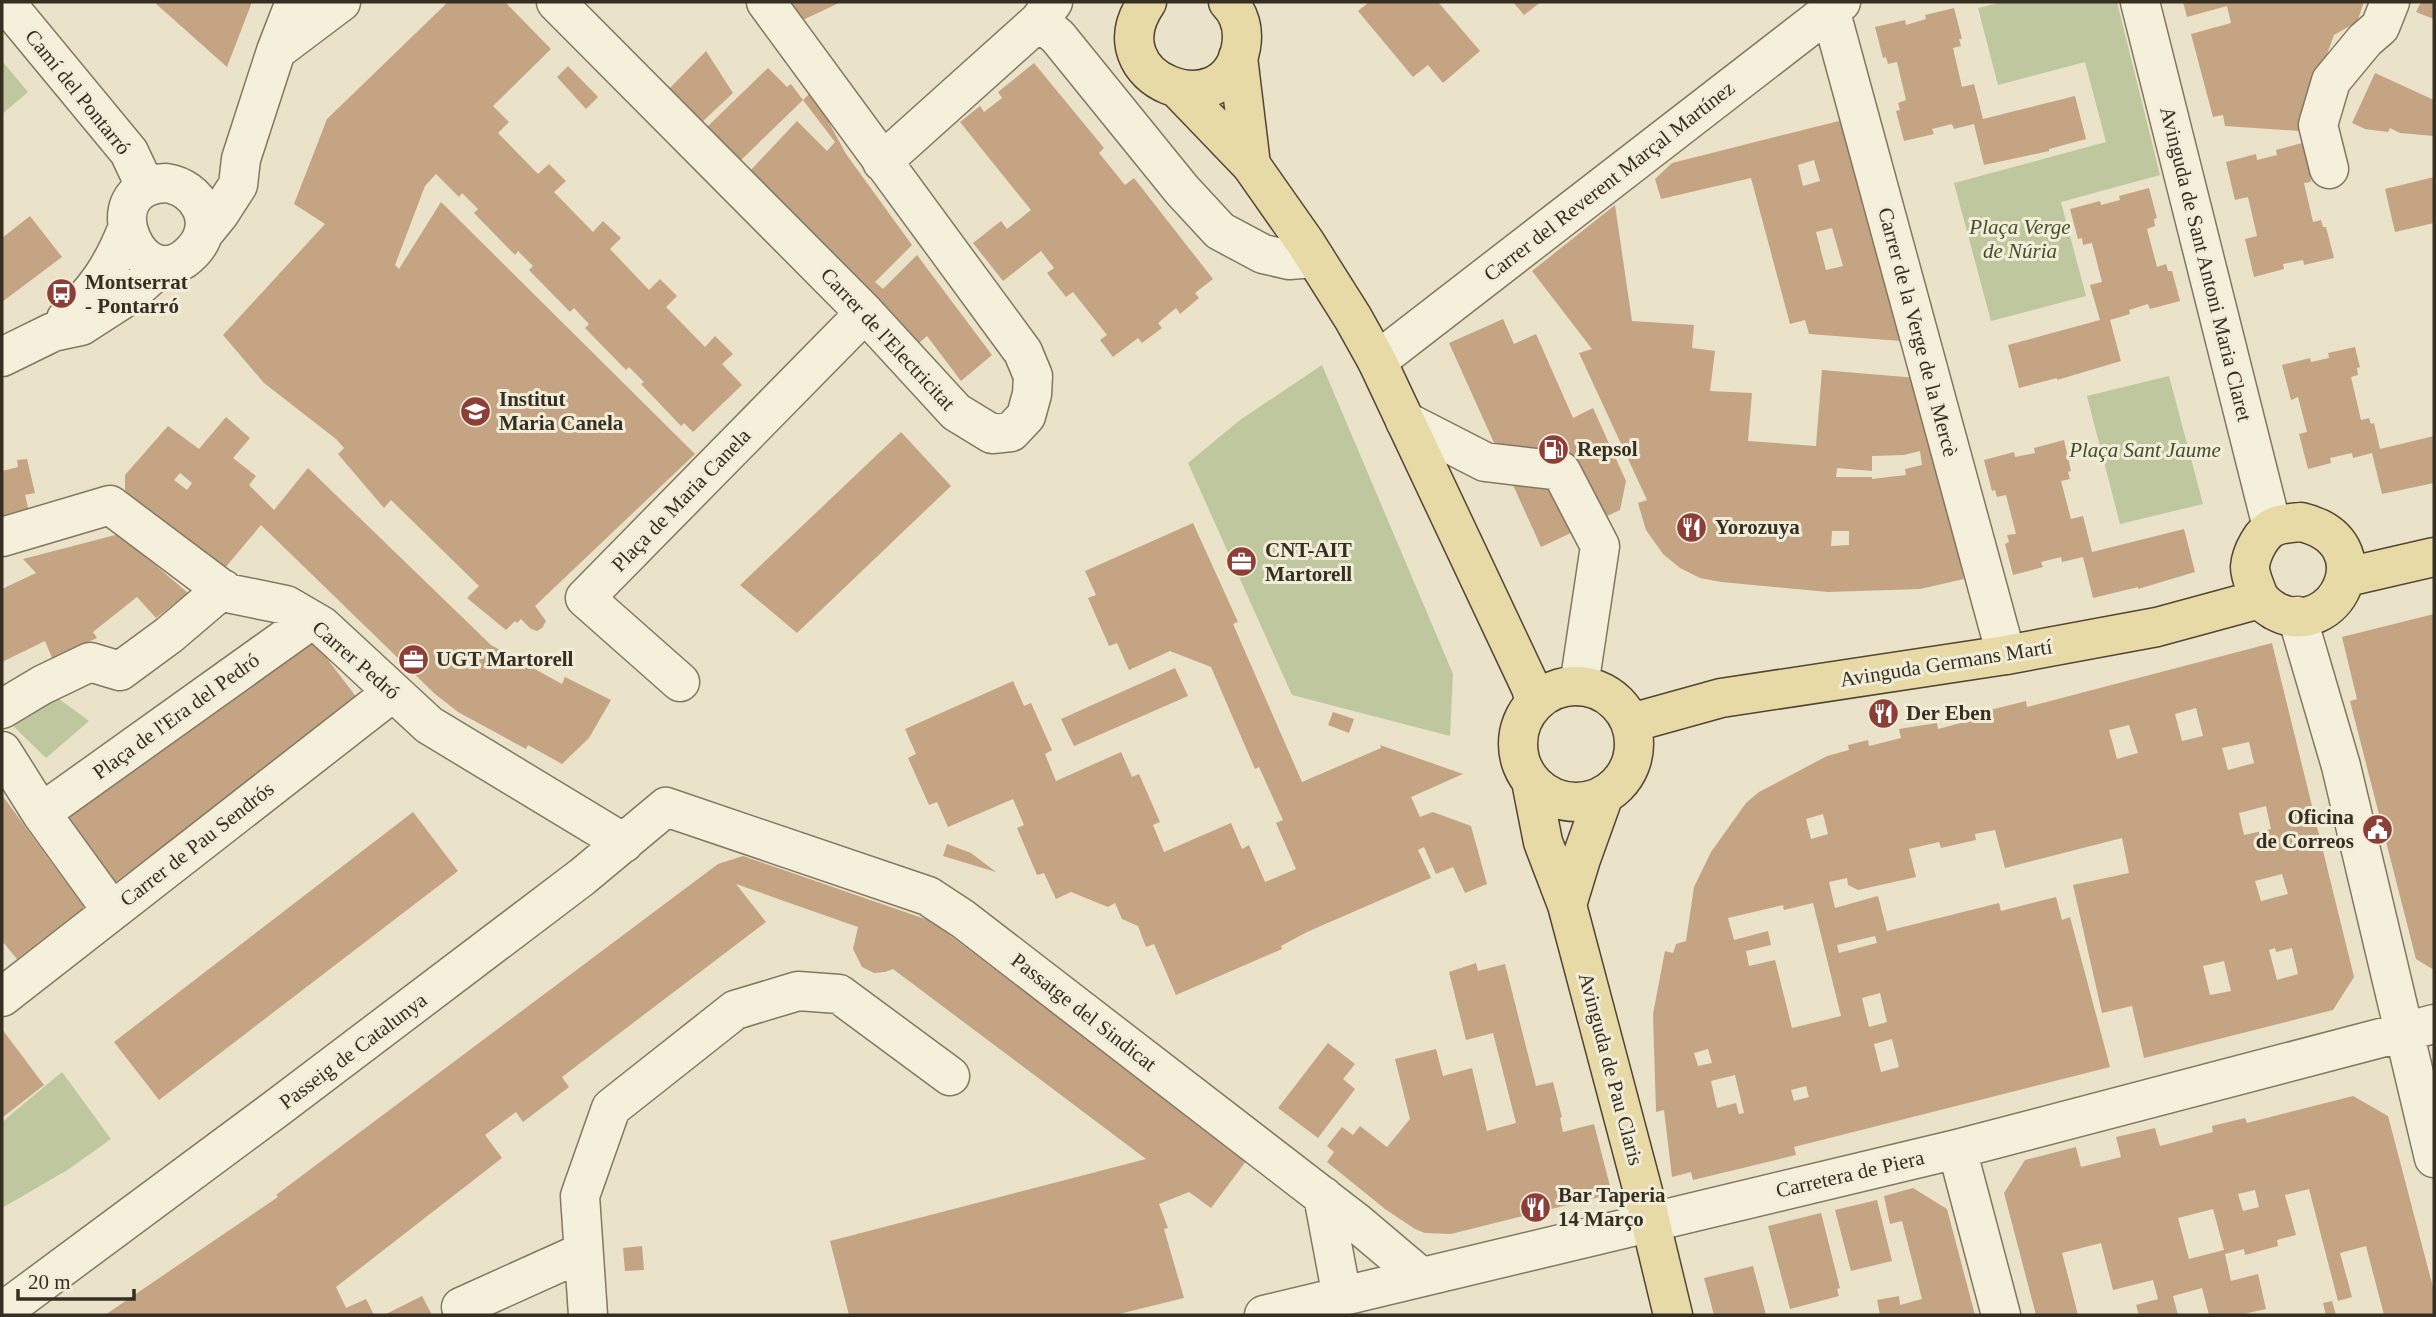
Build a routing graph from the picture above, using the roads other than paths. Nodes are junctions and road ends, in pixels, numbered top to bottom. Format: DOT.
graph roads {
  1 [pos="5,2"];
  2 [pos="295,2"];
  3 [pos="341,2"];
  4 [pos="556,2"];
  5 [pos="766,2"];
  6 [pos="1145,2"];
  7 [pos="2140,2"];
  8 [pos="2390,2"];
  9 [pos="1233,3"];
  10 [pos="1836,6"];
  11 [pos="1046,11"];
  12 [pos="276,51"];
  13 [pos="1238,57"];
  14 [pos="1178,89"];
  15 [pos="241,159"];
  16 [pos="882,162"];
  17 [pos="1251,165"];
  18 [pos="2329,169"];
  19 [pos="160,185"];
  20 [pos="127,229"];
  21 [pos="203,234"];
  22 [pos="1315,258"];
  23 [pos="163,265"];
  24 [pos="865,313"];
  25 [pos="53,332"];
  26 [pos="2,357"];
  27 [pos="1377,361"];
  28 [pos="1405,421"];
  29 [pos="2272,527"];
  30 [pos="2,537"];
  31 [pos="2434,557"];
  32 [pos="2347,577"];
  33 [pos="223,589"];
  34 [pos="2260,599"];
  35 [pos="2297,616"];
  36 [pos="311,620"];
  37 [pos="2007,655"];
  38 [pos="680,682"];
  39 [pos="1579,686"];
  40 [pos="393,692"];
  41 [pos="1535,703"];
  42 [pos="2,709"];
  43 [pos="1631,723"];
  44 [pos="2,751"];
  45 [pos="1531,780"];
  46 [pos="1604,795"];
  47 [pos="41,813"];
  48 [pos="706,819"];
  49 [pos="624,844"];
  50 [pos="1567,905"];
  51 [pos="113,911"];
  52 [pos="2,998"];
  53 [pos="2418,1028"];
  54 [pos="950,1076"];
  55 [pos="1957,1149"];
  56 [pos="2434,1158"];
  57 [pos="1322,1196"];
  58 [pos="1650,1222"];
  59 [pos="583,1252"];
  60 [pos="1421,1277"];
  61 [pos="1342,1297"];
  62 [pos="461,1307"];
  63 [pos="2,1312"];
  64 [pos="1275,1314"];
  65 [pos="588,1315"];
  66 [pos="1673,1315"];
  67 [pos="2001,1315"];
  1 -- 19 [label="street, Camí del Pontarró"];
  2 -- 12 [label="street"];
  3 -- 12 [label="street"];
  4 -- 24 [label="street, Carrer de l'Electricitat"];
  5 -- 16 [label="street, Carrer de l'Electricitat"];
  6 -- 14 [label="main road"];
  7 -- 29 [label="street, Avinguda de Sant Antoni Maria Claret"];
  8 -- 18 [label="street"];
  9 -- 13 [label="main road"];
  10 -- 27 [label="street, Carrer del Reverent Marçal Martínez"];
  10 -- 37 [label="street, Carrer de la Verge de la Mercè"];
  11 -- 16 [label="street"];
  11 -- 22 [label="street"];
  12 -- 15 [label="street"];
  13 -- 14 [label="main road"];
  13 -- 17 [label="main road"];
  14 -- 17 [label="main road"];
  15 -- 19 [label="street"];
  15 -- 21 [label="street"];
  16 -- 24 [label="street, Carrer de l'Electricitat"];
  17 -- 22 [label="main road"];
  19 -- 20 [label="street"];
  19 -- 21 [label="street"];
  20 -- 23 [label="street"];
  20 -- 25 [label="street"];
  21 -- 23 [label="street"];
  22 -- 27 [label="main road"];
  23 -- 25 [label="street"];
  24 -- 38 [label="street, Plaça de Maria Canela"];
  25 -- 26 [label="street"];
  27 -- 28 [label="main road"];
  28 -- 39 [label="street"];
  28 -- 41 [label="main road"];
  29 -- 32 [label="main road"];
  29 -- 34 [label="main road"];
  30 -- 33 [label="street, Carrer Pedró"];
  31 -- 32 [label="main road"];
  32 -- 35 [label="main road"];
  33 -- 36 [label="street, Carrer Pedró"];
  33 -- 42 [label="street"];
  34 -- 35 [label="main road"];
  34 -- 37 [label="main road, Avinguda Germans Martí"];
  35 -- 53 [label="street"];
  36 -- 40 [label="street, Carrer Pedró"];
  36 -- 47 [label="street, Plaça de l'Era del Pedró"];
  37 -- 43 [label="main road, Avinguda Germans Martí"];
  39 -- 41 [label="main road"];
  39 -- 43 [label="main road"];
  40 -- 49 [label="street, Carrer Pedró"];
  40 -- 51 [label="street, Carrer de Pau Sendrós"];
  41 -- 45 [label="main road"];
  43 -- 46 [label="main road"];
  44 -- 47 [label="street"];
  45 -- 46 [label="main road"];
  45 -- 50 [label="main road, Avinguda de Pau Claris"];
  46 -- 50 [label="main road"];
  47 -- 51 [label="street"];
  48 -- 49 [label="street, Passeig de Catalunya"];
  48 -- 57 [label="street, Passatge del Sindicat"];
  49 -- 63 [label="street, Passeig de Catalunya"];
  50 -- 58 [label="main road, Avinguda de Pau Claris"];
  51 -- 52 [label="street, Carrer de Pau Sendrós"];
  53 -- 55 [label="street, Carretera de Piera"];
  53 -- 56 [label="street"];
  54 -- 59 [label="street"];
  55 -- 58 [label="street, Carretera de Piera"];
  55 -- 67 [label="street"];
  57 -- 60 [label="street, Passatge del Sindicat"];
  57 -- 61 [label="street"];
  58 -- 60 [label="street, Carretera de Piera"];
  58 -- 66 [label="main road, Avinguda de Pau Claris"];
  59 -- 62 [label="street"];
  59 -- 65 [label="street"];
  60 -- 61 [label="street, Carretera de Piera"];
  61 -- 64 [label="street, Carretera de Piera"];
}
